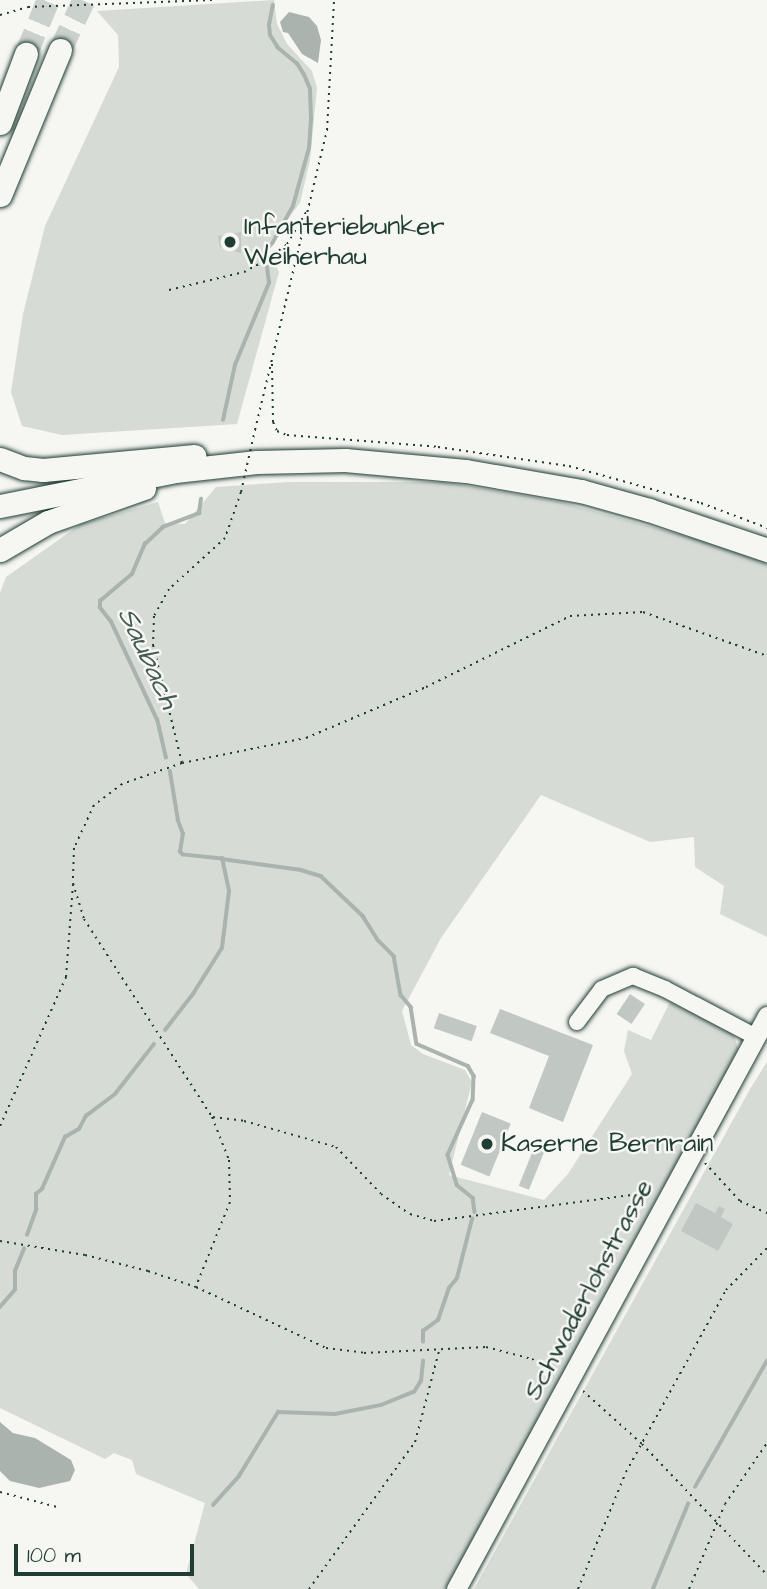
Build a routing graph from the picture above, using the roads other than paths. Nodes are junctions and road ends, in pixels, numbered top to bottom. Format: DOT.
graph roads {
  1 [pos="60,50"];
  2 [pos="26,54"];
  3 [pos="0,123"];
  4 [pos="0,195"];
  5 [pos="0,459"];
  6 [pos="323,459"];
  7 [pos="416,466"];
  8 [pos="153,485"];
  9 [pos="0,506"];
  10 [pos="0,517"];
  11 [pos="0,550"];
  12 [pos="767,550"];
  13 [pos="767,1016"];
  14 [pos="577,1022"];
  15 [pos="755,1037"];
  16 [pos="456,1589"];
  1 -- 4 [label="highway"];
  2 -- 3 [label="highway"];
  5 -- 6 [label="highway"];
  6 -- 7 [label="highway"];
  6 -- 9 [label="highway"];
  7 -- 8 [label="highway"];
  7 -- 12 [label="highway"];
  8 -- 10 [label="highway"];
  8 -- 11 [label="highway"];
  13 -- 15 [label="main road, Schwaderlohstrasse"];
  14 -- 15 [label="lane"];
  15 -- 16 [label="main road, Schwaderlohstrasse"];
}
